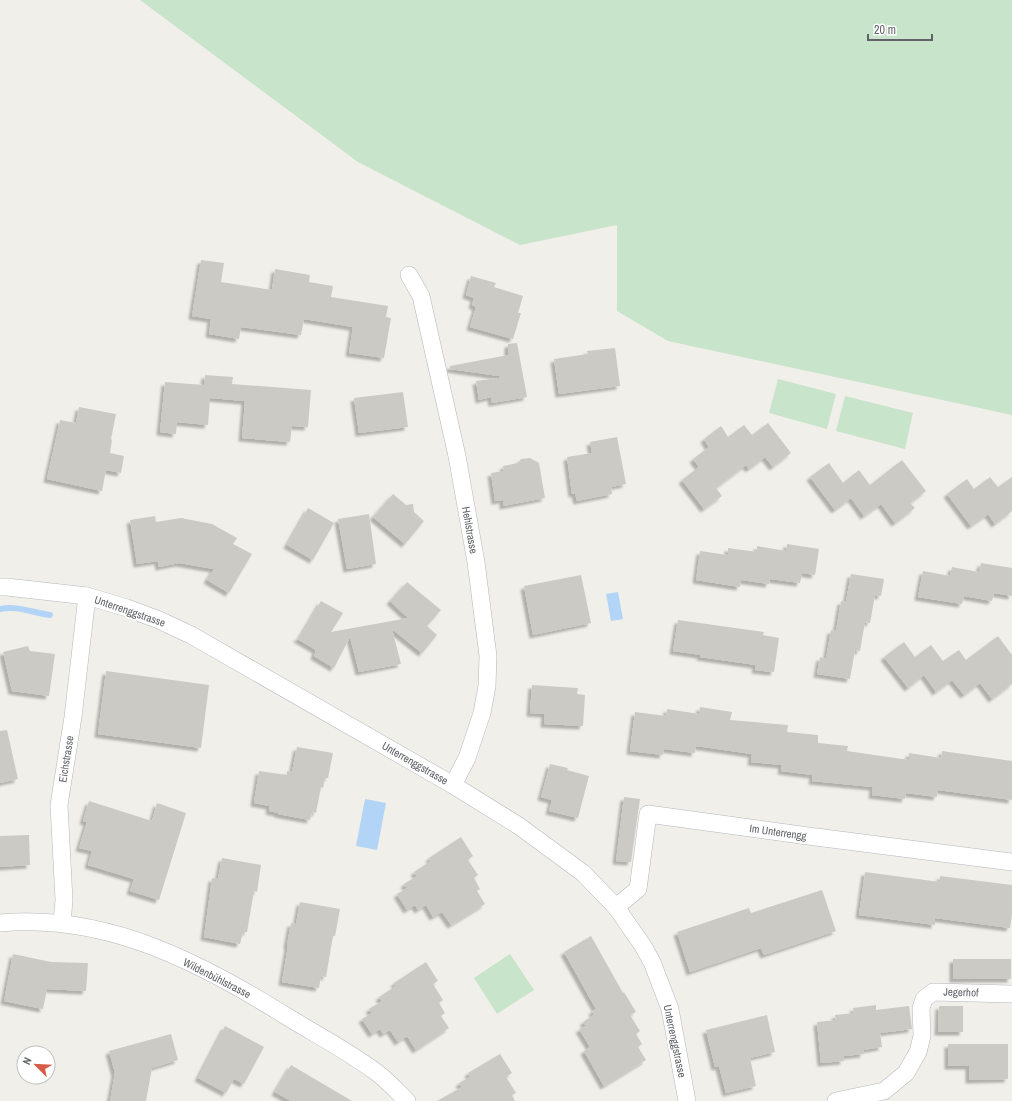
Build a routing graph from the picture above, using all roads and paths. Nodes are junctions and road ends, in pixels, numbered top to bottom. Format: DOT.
graph roads {
  1 [pos="409,275"];
  2 [pos="0,587"];
  3 [pos="87,596"];
  4 [pos="453,785"];
  5 [pos="1012,862"];
  6 [pos="616,907"];
  7 [pos="0,923"];
  8 [pos="62,923"];
  9 [pos="1012,994"];
  10 [pos="407,1101"];
  11 [pos="687,1101"];
  12 [pos="836,1101"];
  1 -- 4 [label="street, Hehlstrasse"];
  2 -- 3 [label="street, Unterrenggstrasse"];
  3 -- 4 [label="street, Unterrenggstrasse"];
  3 -- 8 [label="street, Eichstrasse"];
  4 -- 6 [label="street, Unterrenggstrasse"];
  5 -- 6 [label="street, Im Unterrengg"];
  6 -- 11 [label="street, Unterrenggstrasse"];
  7 -- 8 [label="street, Wildenbühlstrasse"];
  8 -- 10 [label="street, Wildenbühlstrasse"];
  9 -- 12 [label="street, Jegerhof"];
}
